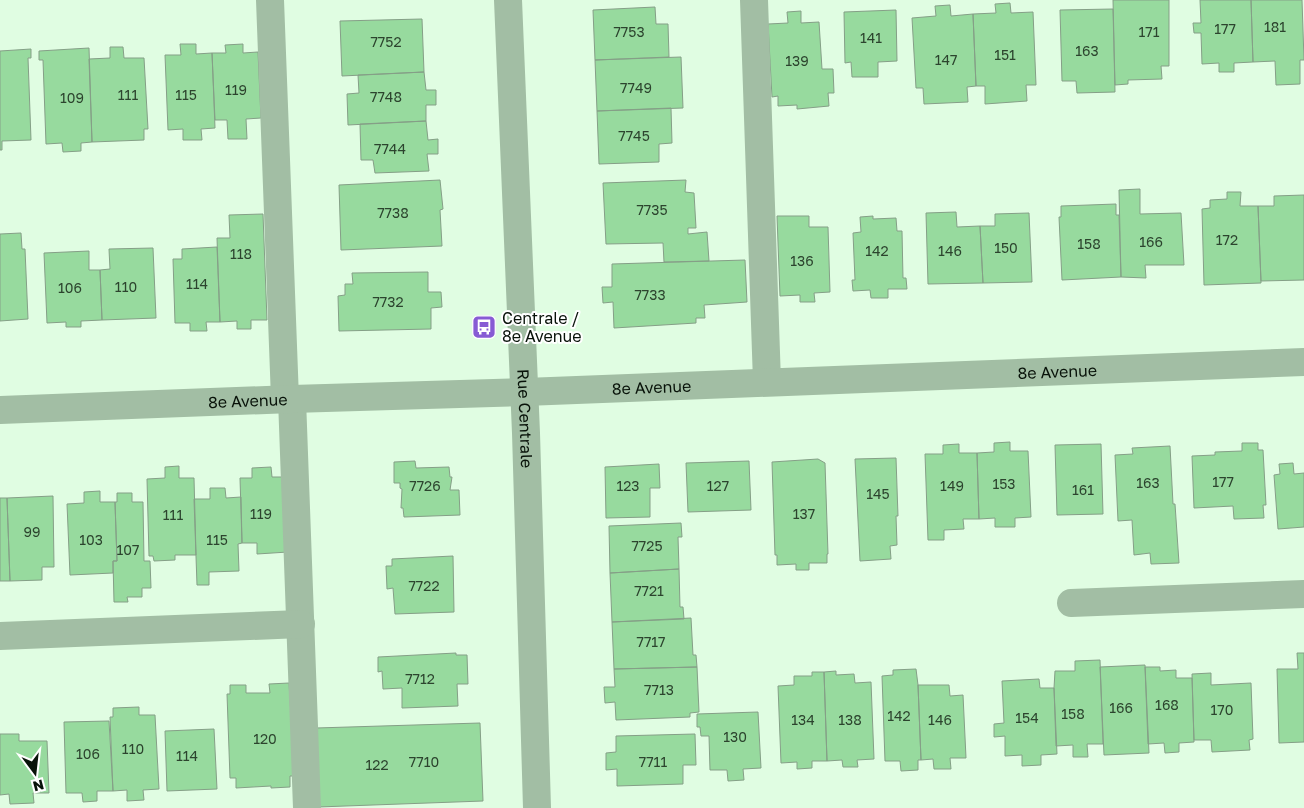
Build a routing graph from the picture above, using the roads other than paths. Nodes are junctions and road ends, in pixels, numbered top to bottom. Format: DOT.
graph roads {
  1 [pos="270,0"];
  2 [pos="508,0"];
  3 [pos="754,0"];
  4 [pos="1304,362"];
  5 [pos="767,382"];
  6 [pos="525,392"];
  7 [pos="288,399"];
  8 [pos="0,410"];
  9 [pos="1304,594"];
  10 [pos="1071,603"];
  11 [pos="301,624"];
  12 [pos="0,636"];
  13 [pos="307,808"];
  14 [pos="537,808"];
  1 -- 7 [label="street"];
  2 -- 6 [label="street, Rue Centrale"];
  3 -- 5 [label="street"];
  4 -- 5 [label="street, 8e Avenue"];
  5 -- 6 [label="street, 8e Avenue"];
  6 -- 7 [label="street, 8e Avenue"];
  6 -- 14 [label="street, Rue Centrale"];
  7 -- 8 [label="street, 8e Avenue"];
  7 -- 11 [label="street"];
  9 -- 10 [label="street"];
  11 -- 12 [label="street"];
  11 -- 13 [label="street"];
}
